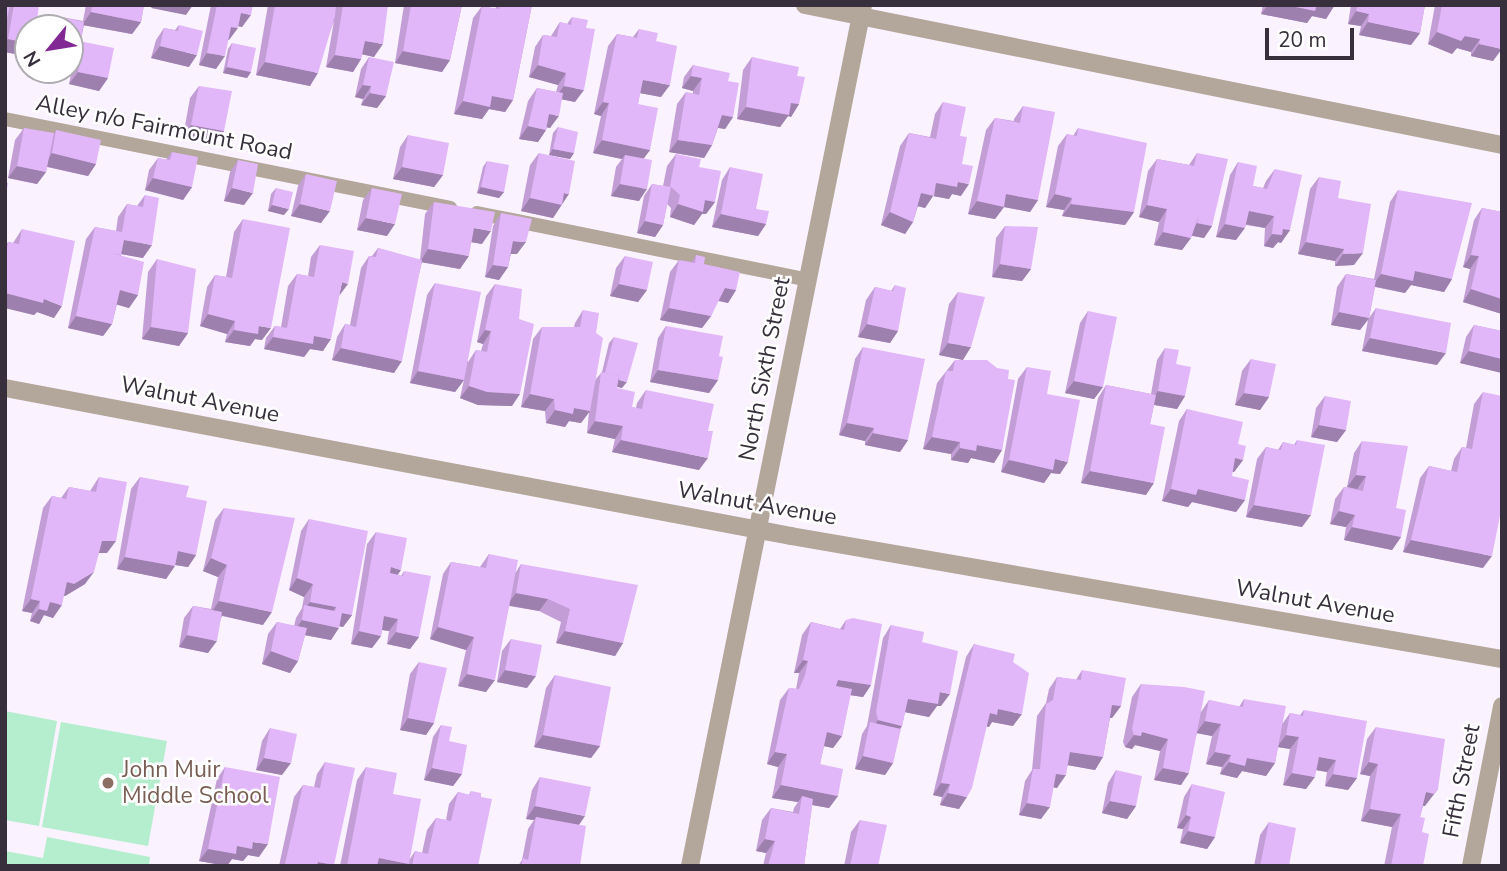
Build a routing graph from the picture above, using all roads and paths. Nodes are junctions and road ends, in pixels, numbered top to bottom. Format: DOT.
graph roads {
  1 [pos="806,5"];
  2 [pos="861,11"];
  3 [pos="5,119"];
  4 [pos="1502,145"];
  5 [pos="808,279"];
  6 [pos="5,388"];
  7 [pos="757,530"];
  8 [pos="1502,659"];
  9 [pos="1502,706"];
  10 [pos="690,866"];
  11 [pos="1471,866"];
  1 -- 2 [label="street"];
  2 -- 4 [label="street"];
  2 -- 5 [label="street, North Sixth Street"];
  3 -- 5 [label="lane, Alley n/o Fairmount Road"];
  5 -- 7 [label="street, North Sixth Street"];
  6 -- 7 [label="street, Walnut Avenue"];
  7 -- 8 [label="street, Walnut Avenue"];
  7 -- 10 [label="street, North Sixth Street"];
  9 -- 11 [label="street, Fifth Street"];
}
